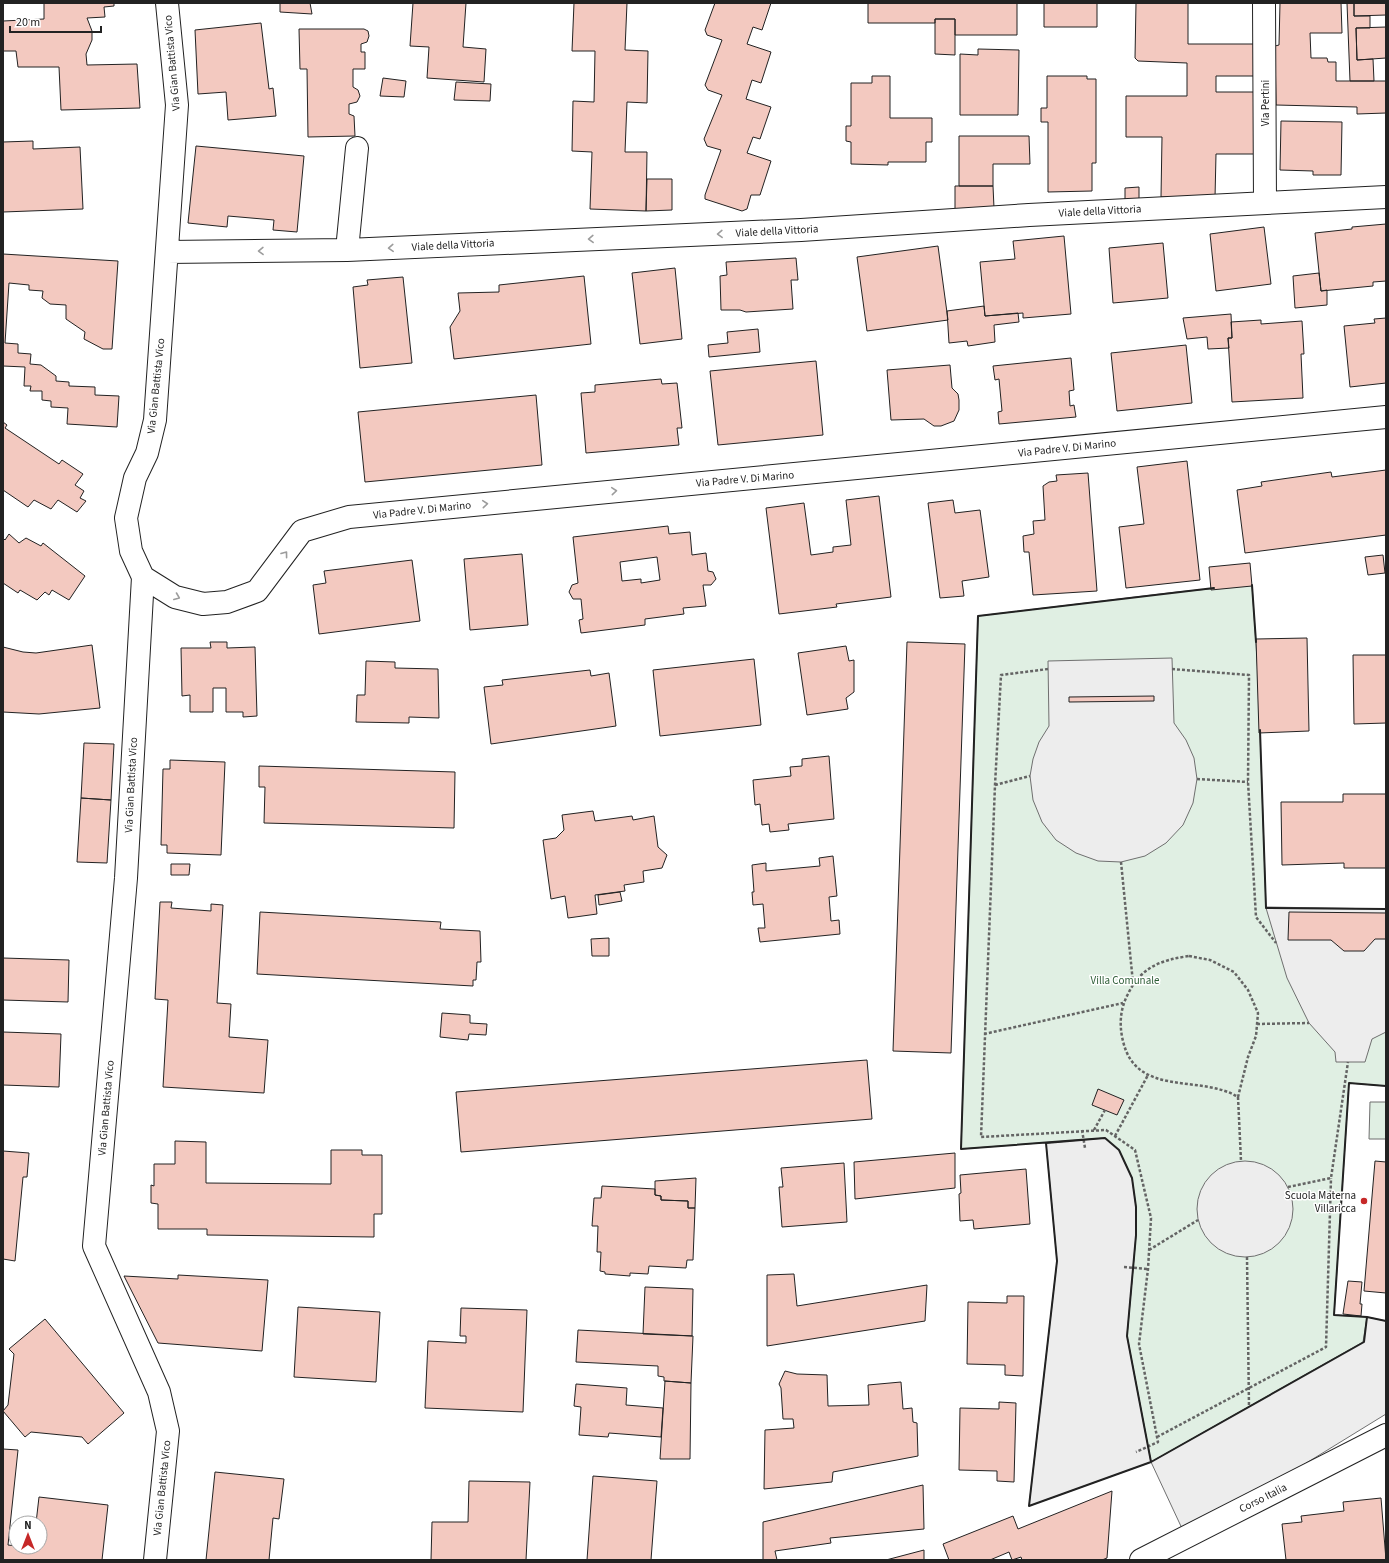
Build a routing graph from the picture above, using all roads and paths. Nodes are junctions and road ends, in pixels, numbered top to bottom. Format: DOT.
graph roads {
  1 [pos="167,3"];
  2 [pos="1264,3"];
  3 [pos="357,148"];
  4 [pos="1386,197"];
  5 [pos="1265,203"];
  6 [pos="347,250"];
  7 [pos="166,252"];
  8 [pos="1386,417"];
  9 [pos="144,576"];
  10 [pos="1048,669"];
  11 [pos="1172,669"];
  12 [pos="1030,776"];
  13 [pos="1196,778"];
  14 [pos="1248,782"];
  15 [pos="994,785"];
  16 [pos="1121,862"];
  17 [pos="1276,943"];
  18 [pos="1133,983"];
  19 [pos="1123,1003"];
  20 [pos="1309,1023"];
  21 [pos="1257,1024"];
  22 [pos="984,1034"];
  23 [pos="1348,1062"];
  24 [pos="1148,1075"];
  25 [pos="1238,1097"];
  26 [pos="1105,1110"];
  27 [pos="1082,1130"];
  28 [pos="1094,1130"];
  29 [pos="1115,1136"];
  30 [pos="1085,1148"];
  31 [pos="1242,1161"];
  32 [pos="1331,1178"];
  33 [pos="1288,1187"];
  34 [pos="1198,1220"];
  35 [pos="1149,1250"];
  36 [pos="1247,1257"];
  37 [pos="1124,1267"];
  38 [pos="1148,1269"];
  39 [pos="1250,1388"];
  40 [pos="1249,1407"];
  41 [pos="1386,1435"];
  42 [pos="1157,1437"];
  43 [pos="1136,1452"];
  44 [pos="155,1560"];
  45 [pos="1141,1560"];
  1 -- 7 [label="street, Via Gian Battista Vico"];
  2 -- 5 [label="street, Via Pertini"];
  3 -- 6 [label="street"];
  4 -- 5 [label="street, Viale della Vittoria"];
  5 -- 6 [label="street, Viale della Vittoria, one-way"];
  6 -- 7 [label="street, Viale della Vittoria, one-way"];
  7 -- 9 [label="street, Via Gian Battista Vico"];
  9 -- 8 [label="street, Via Padre V. Di Marino, one-way"];
  9 -- 44 [label="street, Via Gian Battista Vico"];
  10 -- 15 [label="path"];
  11 -- 14 [label="path"];
  12 -- 15 [label="path"];
  13 -- 14 [label="path"];
  14 -- 17 [label="path"];
  15 -- 22 [label="path"];
  16 -- 18 [label="path"];
  18 -- 19 [label="path"];
  18 -- 21 [label="path"];
  19 -- 22 [label="path"];
  19 -- 24 [label="path"];
  20 -- 21 [label="path"];
  21 -- 25 [label="path"];
  22 -- 27 [label="path"];
  23 -- 32 [label="path"];
  24 -- 25 [label="path"];
  24 -- 29 [label="path"];
  25 -- 31 [label="path"];
  26 -- 28 [label="path"];
  27 -- 28 [label="path"];
  27 -- 30 [label="path"];
  28 -- 29 [label="path"];
  29 -- 35 [label="path"];
  32 -- 33 [label="path"];
  32 -- 39 [label="path"];
  34 -- 35 [label="path"];
  35 -- 38 [label="path"];
  36 -- 39 [label="path"];
  37 -- 38 [label="path"];
  38 -- 42 [label="path"];
  39 -- 40 [label="path"];
  39 -- 42 [label="path"];
  41 -- 45 [label="street, Corso Italia"];
  42 -- 43 [label="path"];
}
